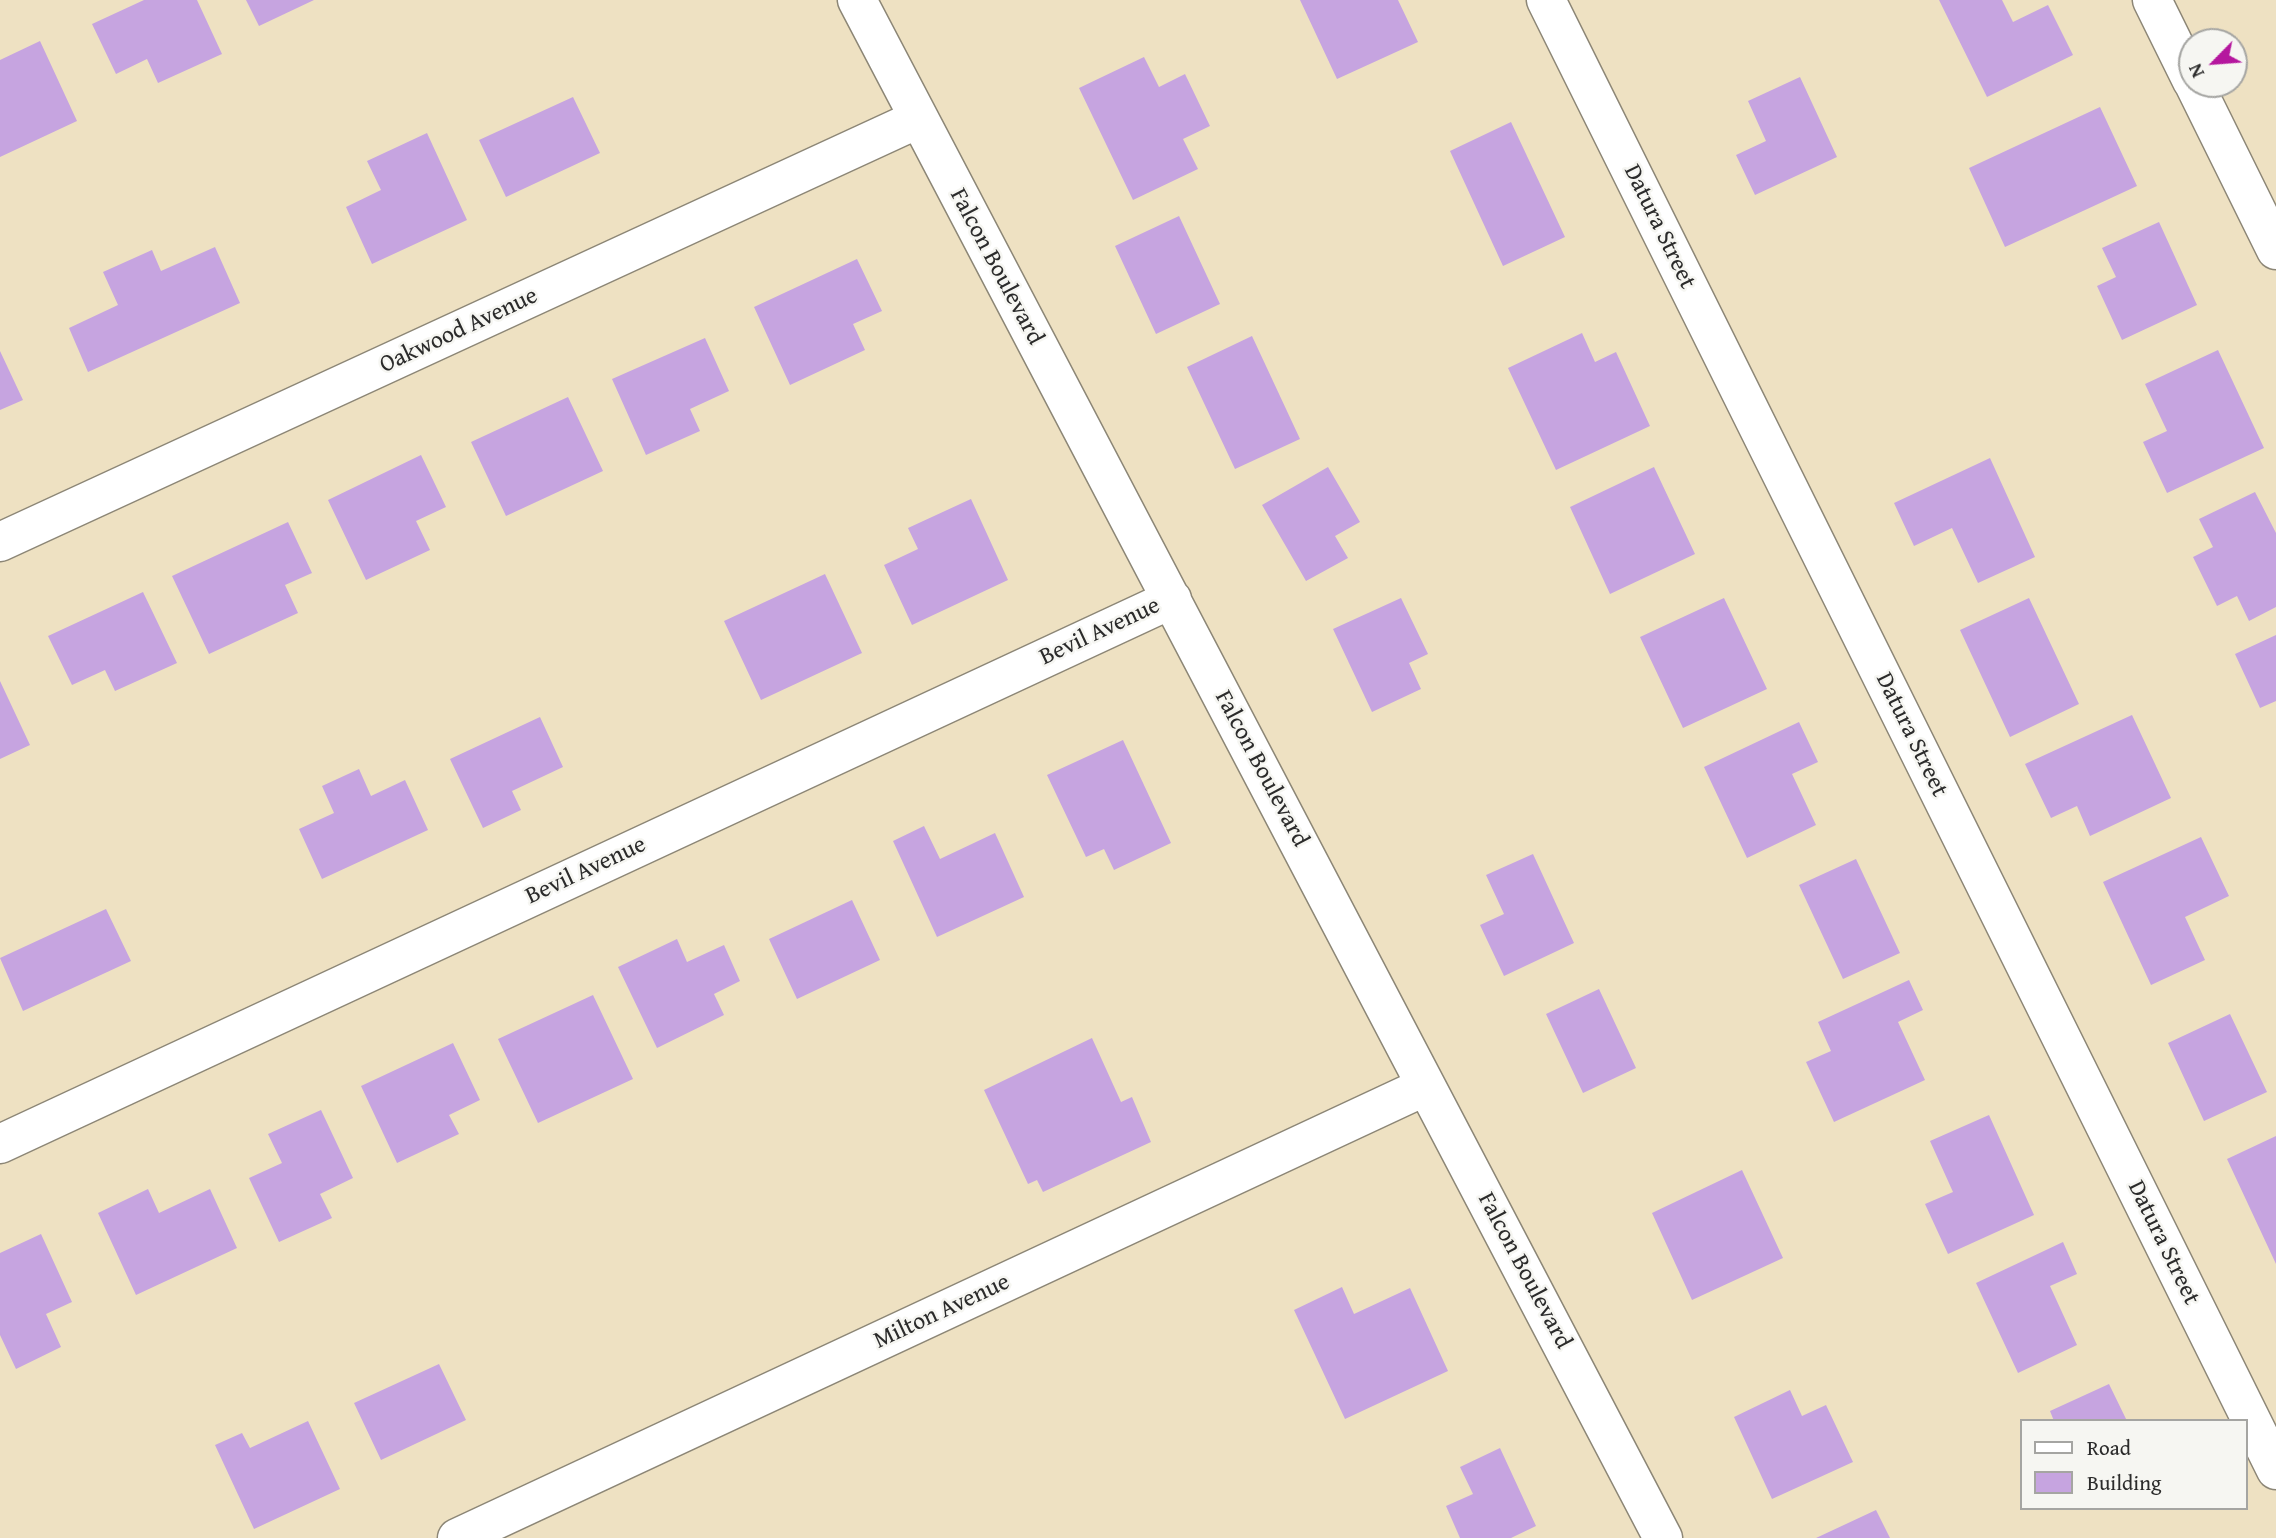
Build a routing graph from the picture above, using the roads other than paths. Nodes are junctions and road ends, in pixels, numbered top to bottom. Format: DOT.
graph roads {
  1 [pos="857,0"];
  2 [pos="1546,0"];
  3 [pos="2152,0"];
  4 [pos="2178,52"];
  5 [pos="2201,98"];
  6 [pos="918,119"];
  7 [pos="2276,250"];
  8 [pos="0,542"];
  9 [pos="1172,598"];
  10 [pos="1426,1086"];
  11 [pos="0,1144"];
  12 [pos="2276,1470"];
  13 [pos="457,1538"];
  14 [pos="1663,1538"];
  1 -- 6 [label="street, Falcon Boulevard"];
  2 -- 12 [label="street, Datura Street"];
  3 -- 4 [label="street"];
  5 -- 7 [label="street"];
  6 -- 8 [label="street, Oakwood Avenue"];
  6 -- 9 [label="street, Falcon Boulevard"];
  9 -- 10 [label="street, Falcon Boulevard"];
  9 -- 11 [label="street, Bevil Avenue"];
  10 -- 13 [label="street, Milton Avenue"];
  10 -- 14 [label="street, Falcon Boulevard"];
}
